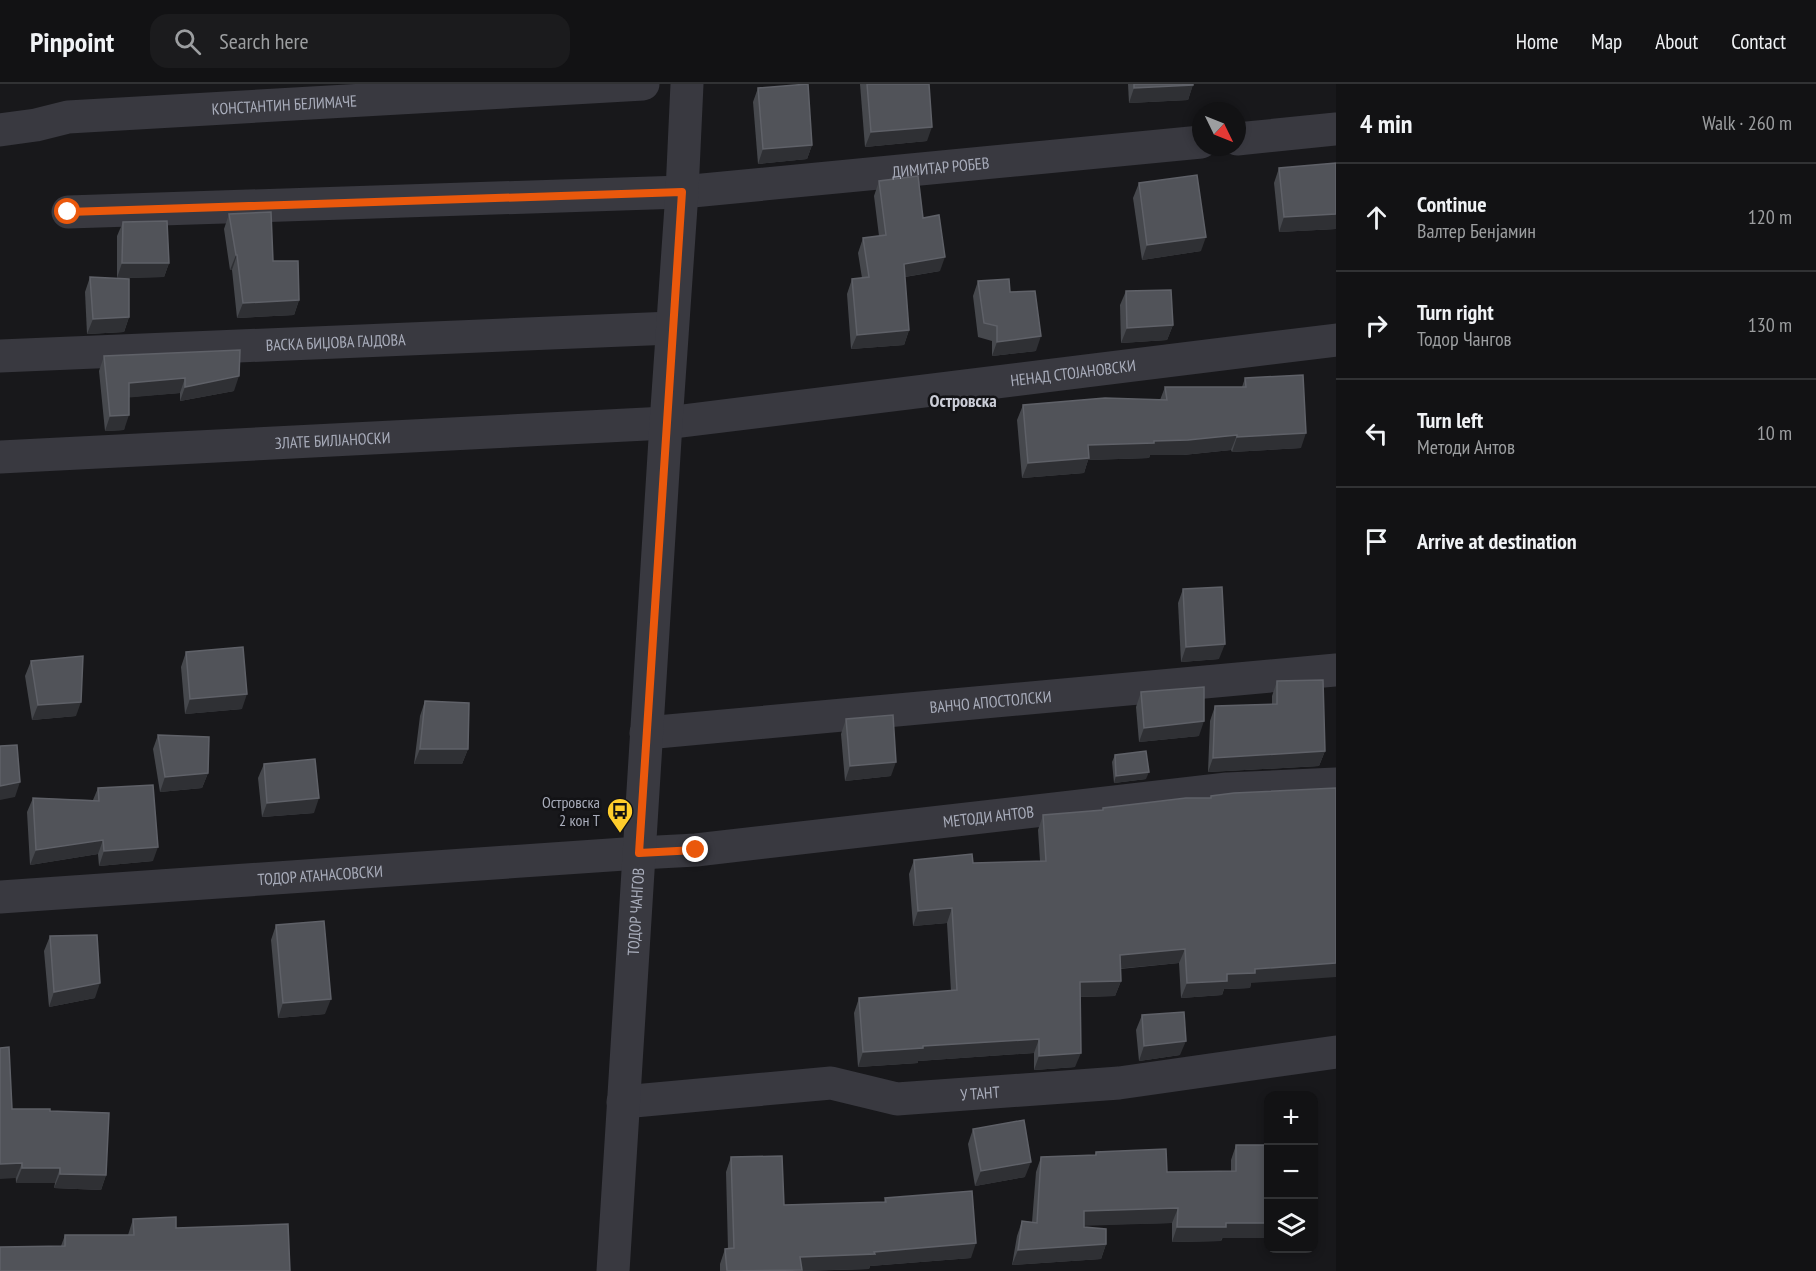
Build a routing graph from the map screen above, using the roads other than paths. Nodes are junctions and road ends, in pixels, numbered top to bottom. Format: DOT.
graph roads {
  1 [pos="643,84"];
  2 [pos="687,84"];
  3 [pos="1336,129"];
  4 [pos="0,130"];
  5 [pos="1246,138"];
  6 [pos="1192,143"];
  7 [pos="682,192"];
  8 [pos="68,212"];
  9 [pos="672,328"];
  10 [pos="1336,340"];
  11 [pos="0,356"];
  12 [pos="666,423"];
  13 [pos="0,457"];
  14 [pos="1336,670"];
  15 [pos="646,733"];
  16 [pos="1336,784"];
  17 [pos="639,853"];
  18 [pos="0,897"];
  19 [pos="1336,1052"];
  20 [pos="623,1102"];
  21 [pos="613,1271"];
  1 -- 4 [label="street, КОНСТАНТИН БЕЛИМАЧЕ"];
  2 -- 7 [label="street, ТОДОР ЧАНГОВ"];
  3 -- 5 [label="street"];
  6 -- 7 [label="street, ДИМИТАР РОБЕВ"];
  7 -- 8 [label="street, ДИМИТАР РОБЕВ"];
  7 -- 9 [label="street, ТОДОР ЧАНГОВ"];
  9 -- 11 [label="street, ВАСКА БИЏОВА ГАЈДОВА"];
  9 -- 12 [label="street, ТОДОР ЧАНГОВ"];
  10 -- 12 [label="street, НЕНАД СТОЈАНОВСКИ"];
  12 -- 13 [label="street, ЗЛАТЕ БИЛЈАНОСКИ"];
  12 -- 15 [label="street, ТОДОР ЧАНГОВ"];
  14 -- 15 [label="street, ВАНЧО АПОСТОЛСКИ"];
  15 -- 17 [label="street, ТОДОР ЧАНГОВ"];
  16 -- 17 [label="street, МЕТОДИ АНТОВ"];
  17 -- 18 [label="street, ТОДОР АТАНАСОВСКИ"];
  17 -- 20 [label="street, ТОДОР ЧАНГОВ"];
  19 -- 20 [label="street, У ТАНТ"];
  20 -- 21 [label="street, ТОДОР ЧАНГОВ"];
}
